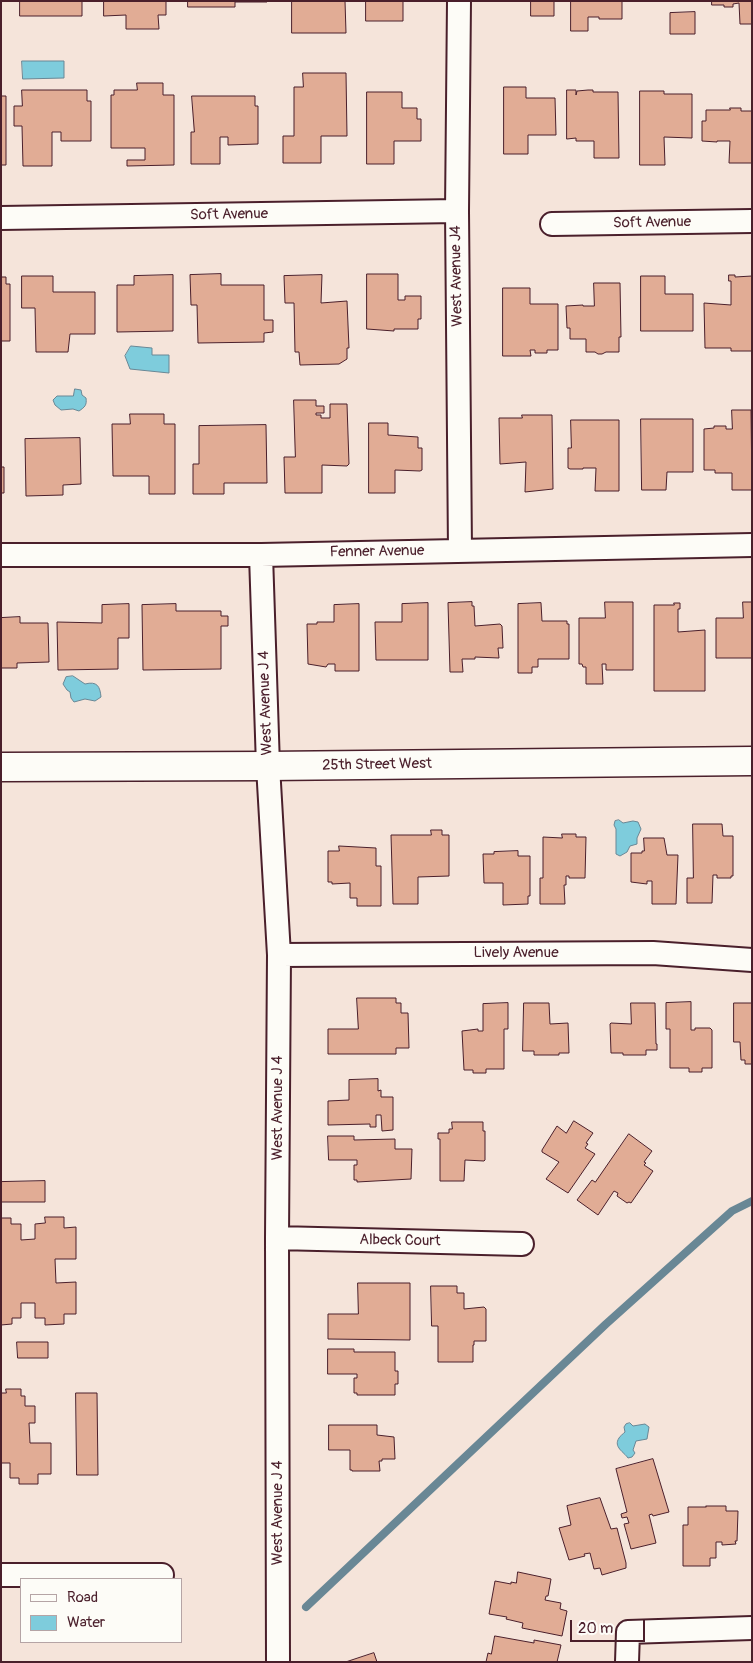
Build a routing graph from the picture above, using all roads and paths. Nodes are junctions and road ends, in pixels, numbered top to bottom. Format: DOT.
graph roads {
  1 [pos="459,1"];
  2 [pos="457,211"];
  3 [pos="1,218"];
  4 [pos="752,221"];
  5 [pos="552,224"];
  6 [pos="752,545"];
  7 [pos="460,551"];
  8 [pos="1,555"];
  9 [pos="261,555"];
  10 [pos="752,761"];
  11 [pos="1,766"];
  12 [pos="268,766"];
  13 [pos="279,955"];
  14 [pos="752,960"];
  15 [pos="277,1238"];
  16 [pos="522,1244"];
  17 [pos="1,1574"];
  18 [pos="162,1575"];
  19 [pos="752,1628"];
  20 [pos="278,1662"];
  21 [pos="628,1662"];
  1 -- 2 [label="street, West Avenue J4"];
  2 -- 3 [label="street, Soft Avenue"];
  2 -- 7 [label="street, West Avenue J4"];
  4 -- 5 [label="street, Soft Avenue"];
  6 -- 7 [label="street, Fenner Avenue"];
  7 -- 9 [label="street, Fenner Avenue"];
  8 -- 9 [label="street, Fenner Avenue"];
  9 -- 12 [label="street, West Avenue J 4"];
  10 -- 12 [label="street, 25th Street West"];
  11 -- 12 [label="street, 25th Street West"];
  12 -- 13 [label="street, West Avenue J 4"];
  13 -- 14 [label="street, Lively Avenue"];
  13 -- 15 [label="street, West Avenue J 4"];
  15 -- 16 [label="street, Albeck Court"];
  15 -- 20 [label="street, West Avenue J 4"];
  17 -- 18 [label="street"];
  19 -- 21 [label="street"];
}
